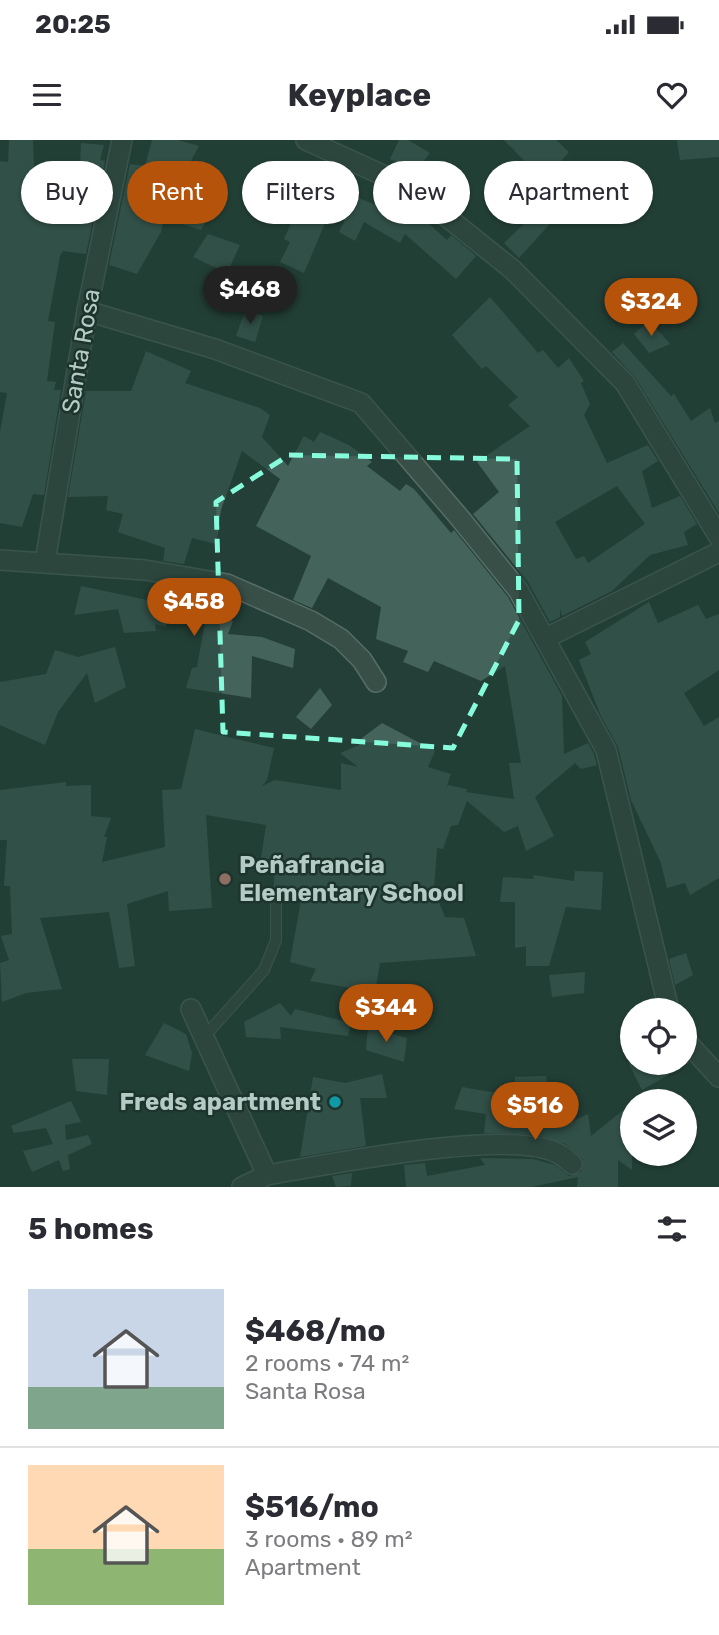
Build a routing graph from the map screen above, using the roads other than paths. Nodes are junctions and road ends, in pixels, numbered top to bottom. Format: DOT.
graph roads {
  1 [pos="122,140"];
  2 [pos="306,140"];
  3 [pos="86,311"];
  4 [pos="719,537"];
  5 [pos="719,552"];
  6 [pos="0,560"];
  7 [pos="45,562"];
  8 [pos="546,638"];
  9 [pos="376,682"];
  10 [pos="276,902"];
  11 [pos="666,998"];
  12 [pos="191,1009"];
  13 [pos="204,1037"];
  14 [pos="697,1053"];
  15 [pos="719,1077"];
  16 [pos="572,1164"];
  17 [pos="267,1175"];
  18 [pos="242,1187"];
  1 -- 3 [label="street, Santa Rosa"];
  2 -- 4 [label="street"];
  3 -- 7 [label="street, Santa Rosa"];
  3 -- 8 [label="street"];
  5 -- 8 [label="street"];
  6 -- 7 [label="street"];
  7 -- 9 [label="street"];
  8 -- 11 [label="street"];
  10 -- 13 [label="lane"];
  12 -- 13 [label="street"];
  13 -- 17 [label="street"];
  14 -- 15 [label="street"];
  16 -- 17 [label="street"];
  17 -- 18 [label="street"];
}
